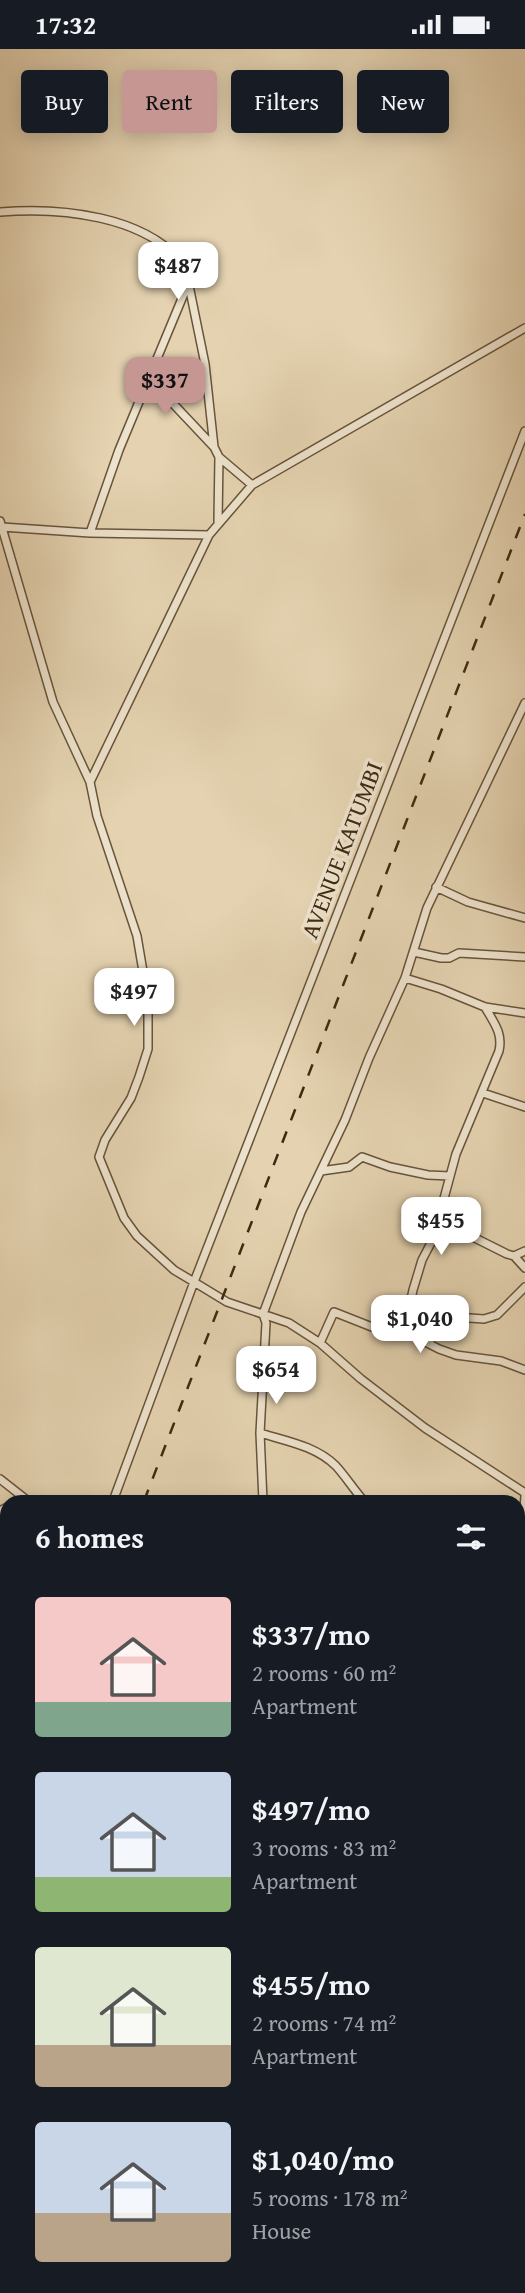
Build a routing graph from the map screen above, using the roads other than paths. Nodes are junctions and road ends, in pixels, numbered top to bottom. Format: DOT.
graph roads {
  1 [pos="0,212"];
  2 [pos="188,283"];
  3 [pos="525,328"];
  4 [pos="155,367"];
  5 [pos="525,431"];
  6 [pos="214,447"];
  7 [pos="219,457"];
  8 [pos="252,485"];
  9 [pos="218,523"];
  10 [pos="1,524"];
  11 [pos="90,533"];
  12 [pos="209,535"];
  13 [pos="525,703"];
  14 [pos="90,782"];
  15 [pos="436,887"];
  16 [pos="525,918"];
  17 [pos="414,952"];
  18 [pos="525,957"];
  19 [pos="405,978"];
  20 [pos="485,1007"];
  21 [pos="525,1013"];
  22 [pos="483,1093"];
  23 [pos="525,1107"];
  24 [pos="321,1171"];
  25 [pos="450,1176"];
  26 [pos="439,1220"];
  27 [pos="525,1251"];
  28 [pos="514,1256"];
  29 [pos="525,1268"];
  30 [pos="194,1282"];
  31 [pos="525,1287"];
  32 [pos="263,1314"];
  33 [pos="404,1331"];
  34 [pos="320,1343"];
  35 [pos="429,1344"];
  36 [pos="525,1370"];
  37 [pos="260,1433"];
  38 [pos="0,1479"];
  39 [pos="525,1494"];
  40 [pos="22,1495"];
  41 [pos="115,1495"];
  42 [pos="263,1495"];
  43 [pos="359,1495"];
  1 -- 2 [label="street"];
  2 -- 4 [label="street"];
  2 -- 6 [label="street"];
  3 -- 8 [label="street"];
  4 -- 6 [label="street"];
  4 -- 11 [label="street"];
  5 -- 30 [label="street, AVENUE KATUMBI"];
  6 -- 7 [label="street"];
  7 -- 8 [label="street"];
  7 -- 9 [label="street"];
  8 -- 9 [label="street"];
  9 -- 12 [label="street"];
  10 -- 11 [label="street"];
  10 -- 14 [label="street"];
  11 -- 12 [label="street"];
  12 -- 14 [label="street"];
  13 -- 15 [label="street"];
  14 -- 30 [label="street"];
  15 -- 16 [label="street"];
  15 -- 17 [label="street"];
  17 -- 18 [label="street"];
  17 -- 19 [label="street"];
  19 -- 20 [label="street"];
  19 -- 24 [label="street"];
  20 -- 21 [label="street"];
  20 -- 22 [label="street"];
  22 -- 23 [label="street"];
  22 -- 25 [label="street"];
  24 -- 25 [label="street"];
  24 -- 32 [label="street"];
  25 -- 26 [label="street"];
  26 -- 28 [label="street"];
  26 -- 33 [label="street"];
  27 -- 28 [label="street"];
  28 -- 29 [label="street"];
  30 -- 32 [label="street"];
  30 -- 41 [label="street, AVENUE KATUMBI"];
  31 -- 35 [label="street"];
  32 -- 34 [label="street"];
  32 -- 37 [label="street"];
  33 -- 34 [label="street"];
  33 -- 35 [label="street"];
  34 -- 39 [label="street"];
  35 -- 36 [label="street"];
  37 -- 42 [label="street"];
  37 -- 43 [label="street"];
  38 -- 40 [label="street"];
}
